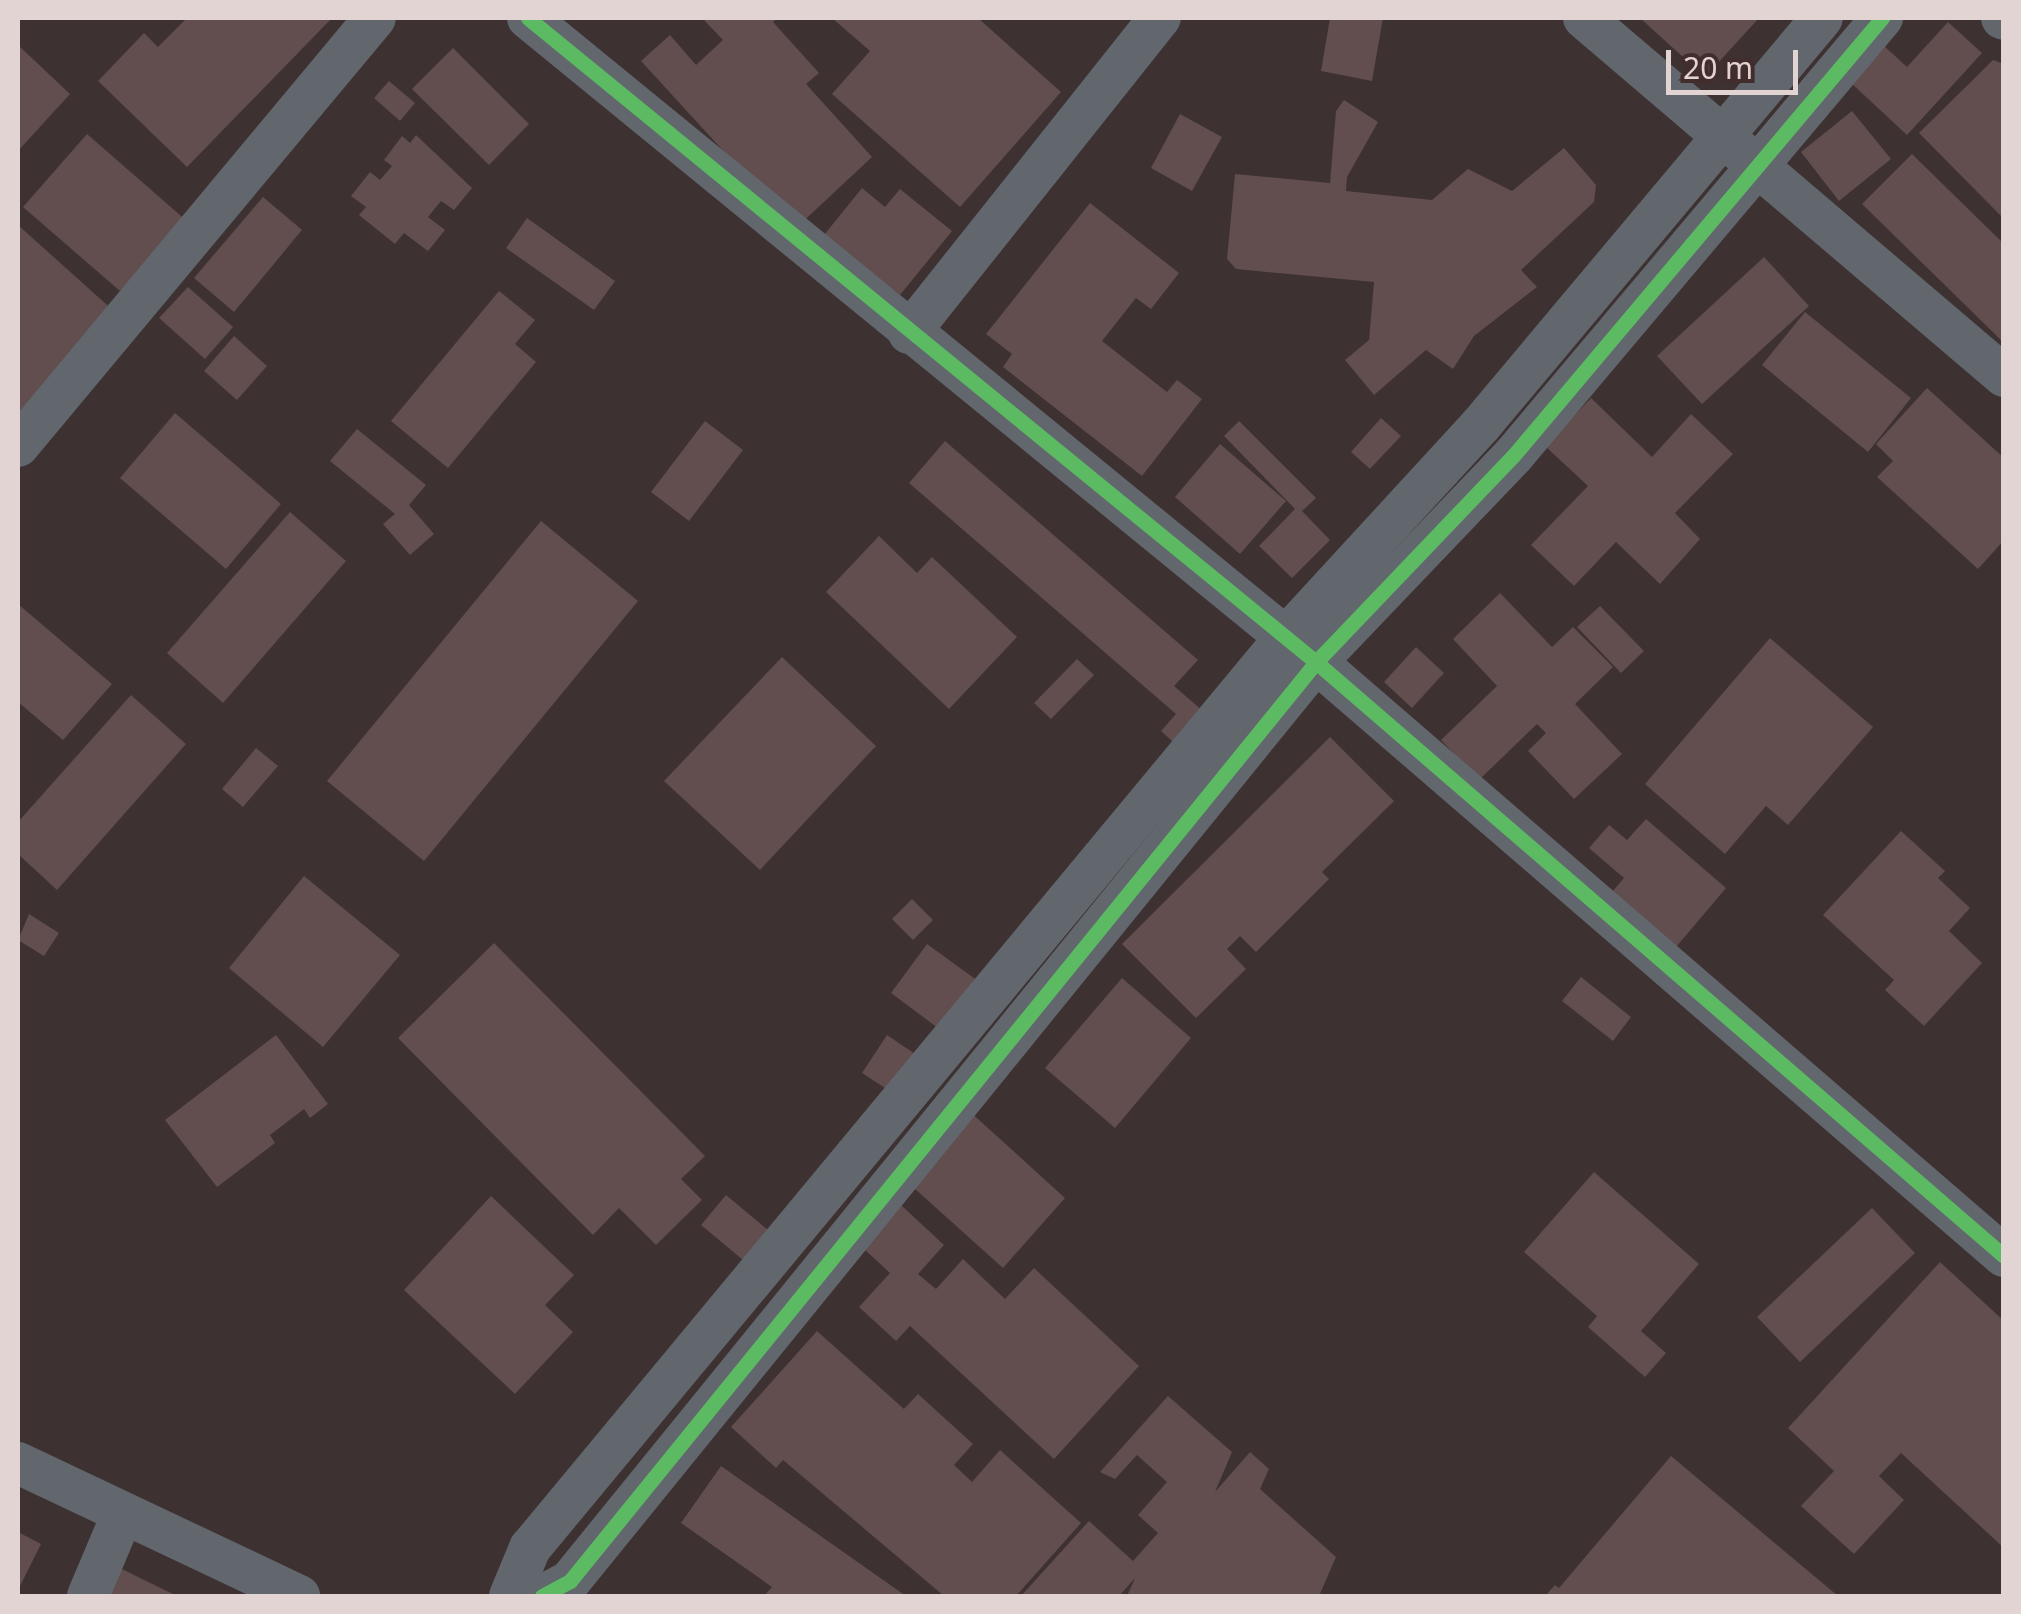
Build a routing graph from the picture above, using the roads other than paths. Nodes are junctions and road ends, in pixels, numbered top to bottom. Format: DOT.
graph roads {
  1 [pos="375,18"];
  2 [pos="528,18"];
  3 [pos="1160,18"];
  4 [pos="1584,18"];
  5 [pos="1822,18"];
  6 [pos="1882,18"];
  7 [pos="1722,139"];
  8 [pos="1758,168"];
  9 [pos="909,333"];
  10 [pos="2004,376"];
  11 [pos="18,444"];
  12 [pos="1301,650"];
  13 [pos="2004,1256"];
  14 [pos="18,1463"];
  15 [pos="122,1513"];
  16 [pos="530,1548"];
  17 [pos="572,1592"];
  18 [pos="88,1596"];
  19 [pos="299,1596"];
  20 [pos="510,1596"];
  1 -- 11 [label="street"];
  2 -- 9 [label="street"];
  3 -- 9 [label="street"];
  4 -- 7 [label="street"];
  5 -- 7 [label="street"];
  6 -- 8 [label="street"];
  7 -- 8 [label="street"];
  7 -- 12 [label="street"];
  8 -- 10 [label="street"];
  8 -- 12 [label="street"];
  9 -- 12 [label="street"];
  12 -- 13 [label="street"];
  12 -- 16 [label="street"];
  12 -- 17 [label="street"];
  14 -- 15 [label="street"];
  15 -- 18 [label="street"];
  15 -- 19 [label="street"];
  16 -- 17 [label="street"];
  16 -- 20 [label="street"];
}
